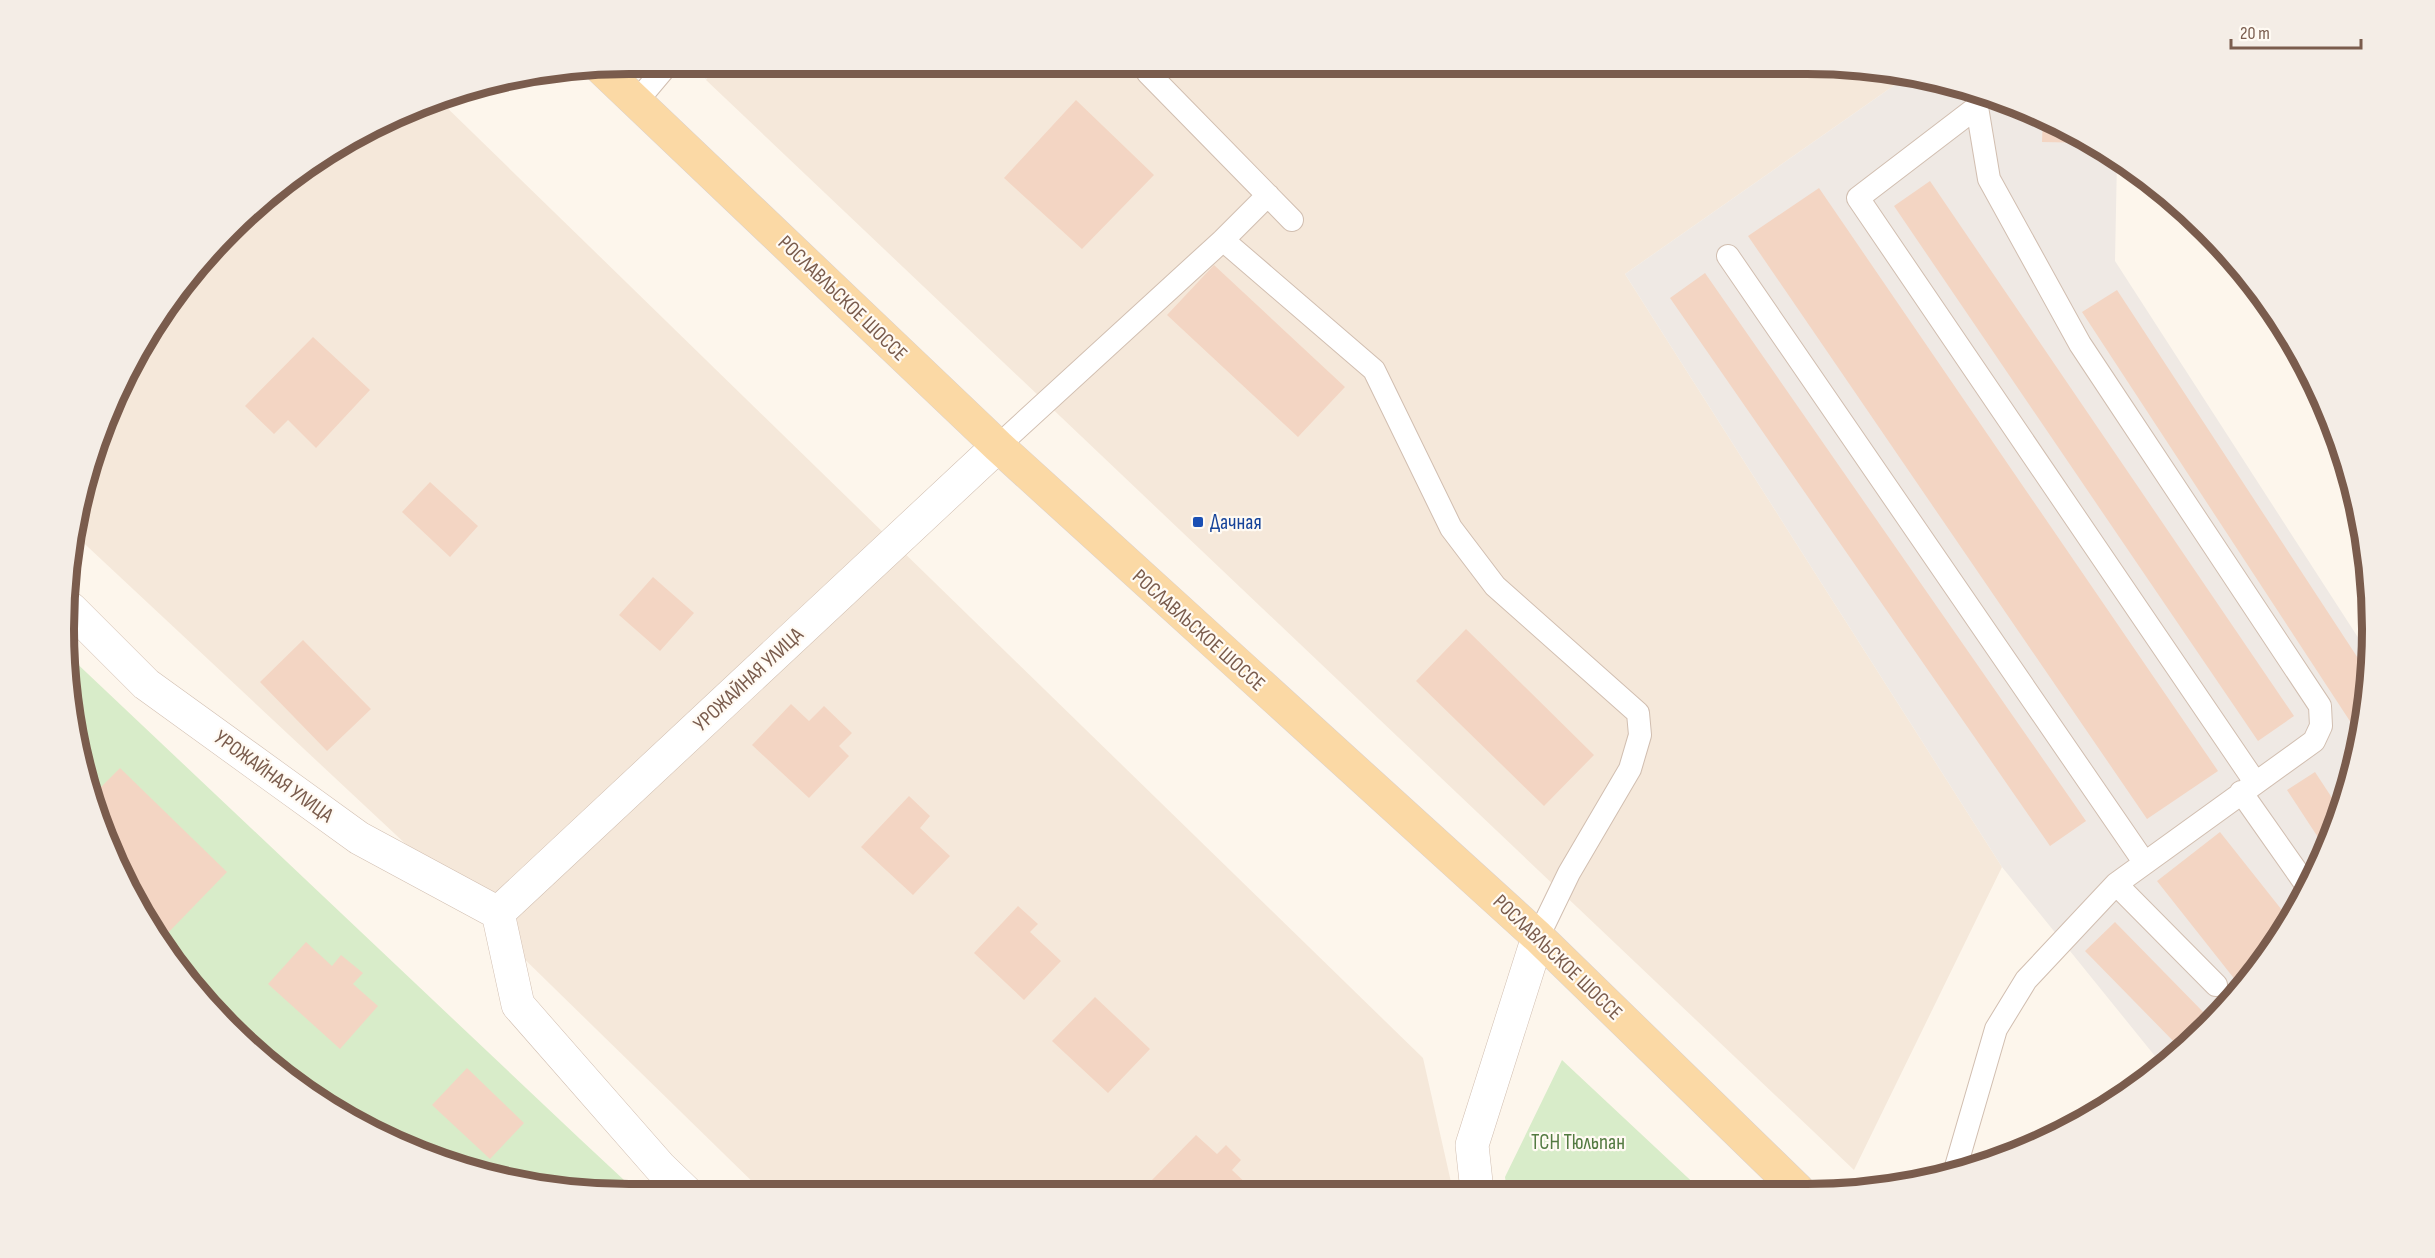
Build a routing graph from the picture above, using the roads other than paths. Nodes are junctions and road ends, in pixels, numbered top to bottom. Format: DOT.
graph roads {
  1 [pos="660,74"];
  2 [pos="1149,74"];
  3 [pos="608,75"];
  4 [pos="637,101"];
  5 [pos="1978,101"];
  6 [pos="1979,101"];
  7 [pos="1268,195"];
  8 [pos="1292,220"];
  9 [pos="1223,240"];
  10 [pos="1728,256"];
  11 [pos="998,446"];
  12 [pos="74,612"];
  13 [pos="2248,787"];
  14 [pos="2144,862"];
  15 [pos="2302,878"];
  16 [pos="2116,884"];
  17 [pos="498,913"];
  18 [pos="1538,937"];
  19 [pos="2216,985"];
  20 [pos="1956,1164"];
  21 [pos="678,1184"];
  22 [pos="1476,1184"];
  23 [pos="1792,1184"];
  1 -- 4 [label="lane"];
  2 -- 7 [label="lane"];
  3 -- 4 [label="main road, РОСЛАВЛЬСКОЕ ШОССЕ"];
  4 -- 11 [label="main road, РОСЛАВЛЬСКОЕ ШОССЕ"];
  5 -- 13 [label="lane"];
  6 -- 13 [label="lane"];
  7 -- 8 [label="lane"];
  7 -- 9 [label="lane"];
  9 -- 11 [label="lane"];
  9 -- 18 [label="lane"];
  10 -- 14 [label="lane"];
  11 -- 17 [label="street, УРОЖАЙНАЯ УЛИЦА"];
  11 -- 18 [label="main road, РОСЛАВЛЬСКОЕ ШОССЕ"];
  12 -- 17 [label="street, УРОЖАЙНАЯ УЛИЦА"];
  13 -- 14 [label="lane"];
  13 -- 15 [label="lane"];
  14 -- 16 [label="lane"];
  16 -- 19 [label="lane"];
  16 -- 20 [label="lane"];
  17 -- 21 [label="street"];
  18 -- 22 [label="street"];
  18 -- 23 [label="main road, РОСЛАВЛЬСКОЕ ШОССЕ"];
}
